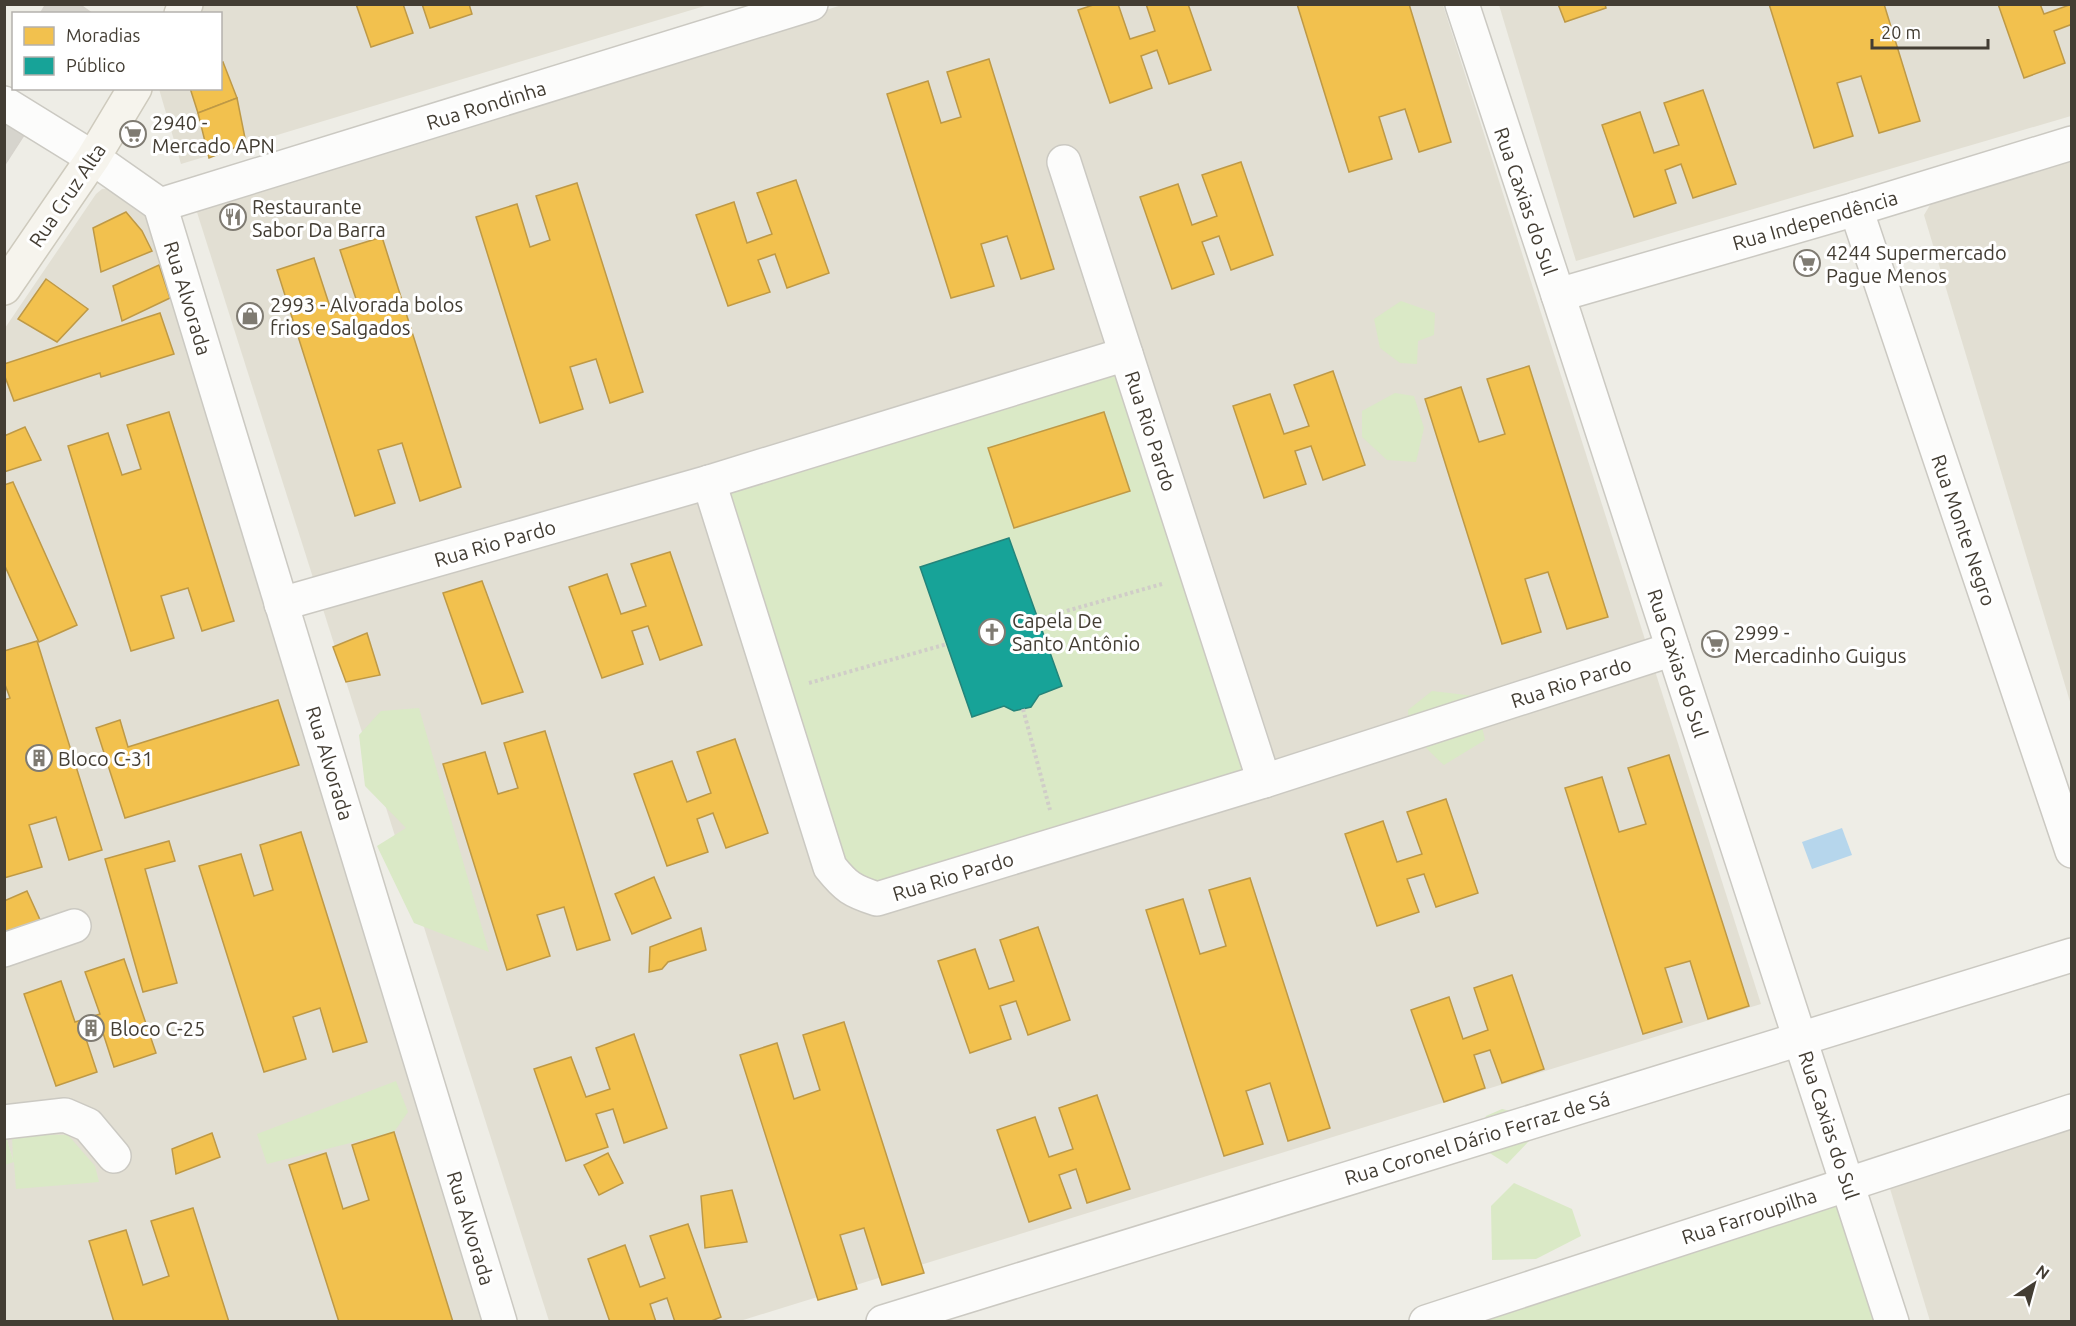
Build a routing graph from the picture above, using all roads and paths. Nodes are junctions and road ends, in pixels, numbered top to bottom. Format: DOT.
graph roads {
  1 [pos="811,4"];
  2 [pos="1461,4"];
  3 [pos="132,94"];
  4 [pos="4,103"];
  5 [pos="2072,143"];
  6 [pos="93,158"];
  7 [pos="1064,162"];
  8 [pos="160,205"];
  9 [pos="1856,209"];
  10 [pos="4,288"];
  11 [pos="1558,295"];
  12 [pos="1126,354"];
  13 [pos="709,482"];
  14 [pos="1197,574"];
  15 [pos="281,604"];
  16 [pos="1038,619"];
  17 [pos="947,644"];
  18 [pos="1673,649"];
  19 [pos="775,692"];
  20 [pos="1023,709"];
  21 [pos="1264,781"];
  22 [pos="1059,844"];
  23 [pos="2072,851"];
  24 [pos="74,926"];
  25 [pos="4,950"];
  26 [pos="2072,955"];
  27 [pos="1801,1038"];
  28 [pos="2072,1111"];
  29 [pos="4,1122"];
  30 [pos="114,1156"];
  31 [pos="1849,1184"];
  32 [pos="500,1322"];
  33 [pos="883,1322"];
  34 [pos="1426,1322"];
  35 [pos="1892,1322"];
  1 -- 8 [label="street, Rua Rondinha"];
  2 -- 11 [label="street, Rua Caxias do Sul"];
  3 -- 6 [label="main road, Rua Cruz Alta"];
  4 -- 6 [label="street"];
  5 -- 9 [label="street, Rua Independência"];
  6 -- 8 [label="street"];
  6 -- 10 [label="main road, Rua Cruz Alta"];
  7 -- 12 [label="street, Rua Rio Pardo"];
  8 -- 15 [label="street, Rua Alvorada"];
  9 -- 11 [label="street, Rua Independência"];
  9 -- 23 [label="street, Rua Monte Negro"];
  11 -- 18 [label="street, Rua Caxias do Sul"];
  12 -- 13 [label="street, Rua Rio Pardo"];
  12 -- 14 [label="street, Rua Rio Pardo"];
  13 -- 15 [label="street, Rua Rio Pardo"];
  13 -- 19 [label="street, Rua Rio Pardo"];
  14 -- 16 [label="path"];
  14 -- 21 [label="street, Rua Rio Pardo"];
  15 -- 32 [label="street, Rua Alvorada"];
  17 -- 19 [label="path"];
  18 -- 21 [label="street, Rua Rio Pardo"];
  18 -- 27 [label="street, Rua Caxias do Sul"];
  19 -- 22 [label="street, Rua Rio Pardo"];
  20 -- 22 [label="path"];
  21 -- 22 [label="street, Rua Rio Pardo"];
  24 -- 25 [label="street"];
  26 -- 27 [label="street, Rua Coronel Dário Ferraz de Sá"];
  27 -- 31 [label="street, Rua Caxias do Sul"];
  27 -- 33 [label="street, Rua Coronel Dário Ferraz de Sá"];
  28 -- 31 [label="street, Rua Farroupilha"];
  29 -- 30 [label="street"];
  31 -- 34 [label="street, Rua Farroupilha"];
  31 -- 35 [label="street, Rua Caxias do Sul"];
}
